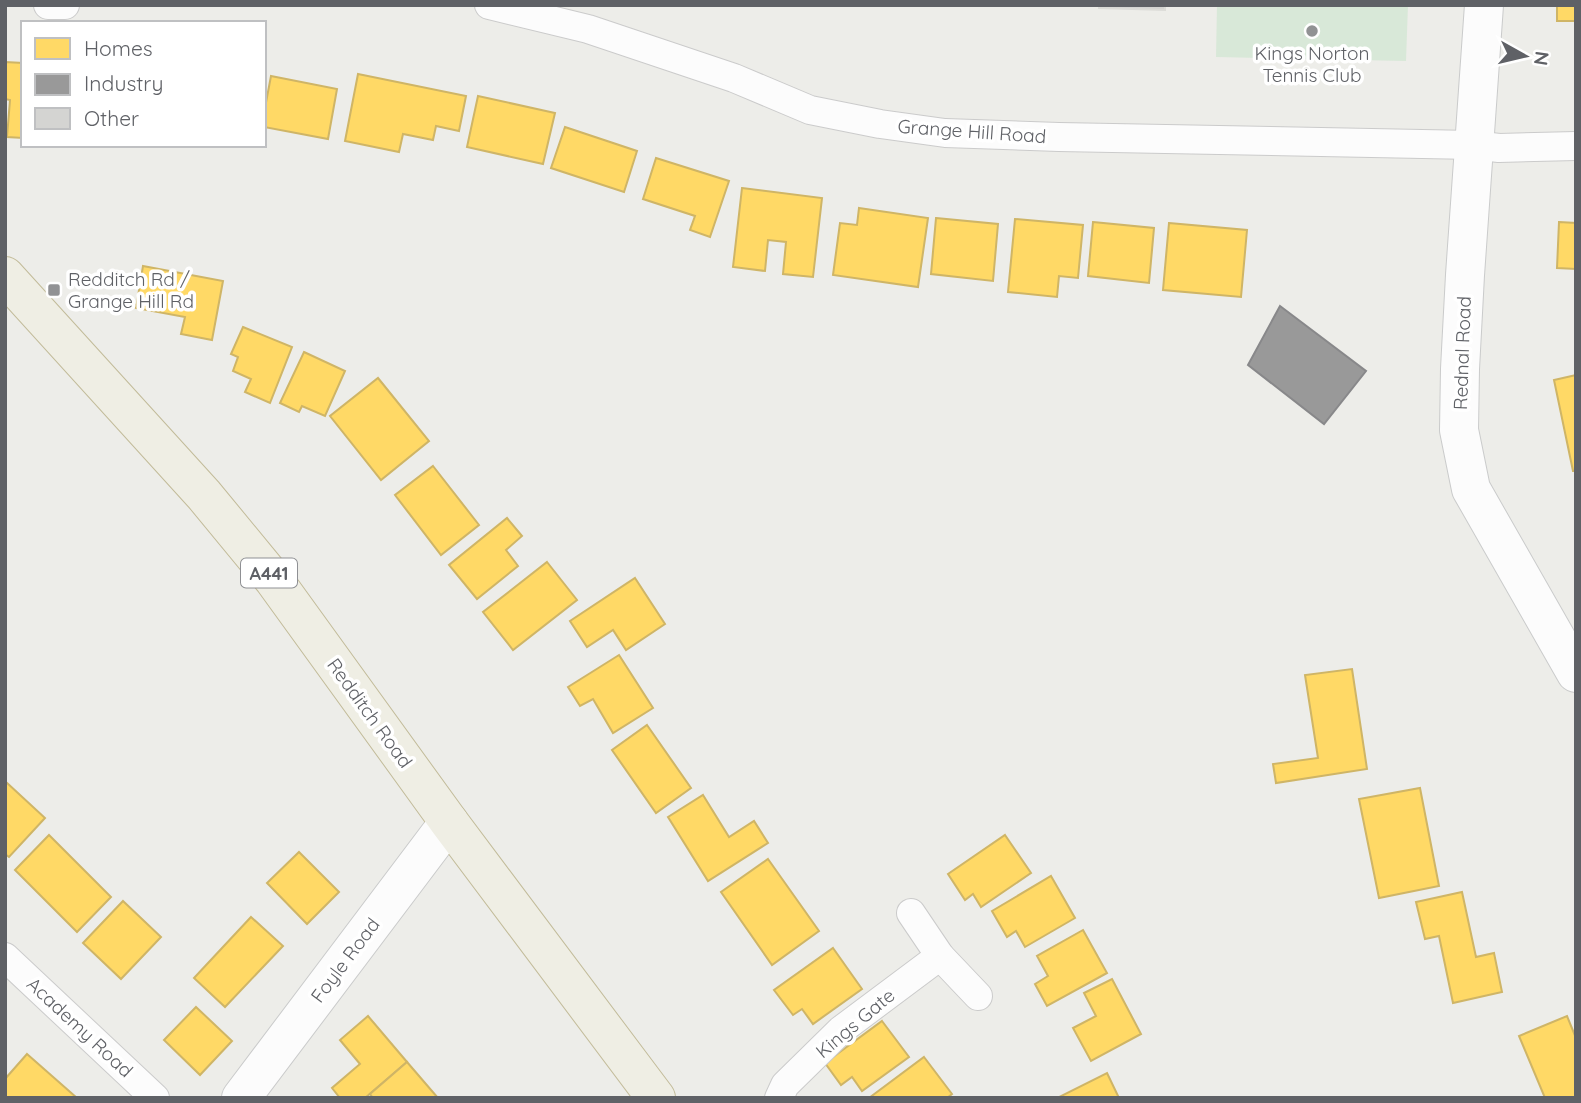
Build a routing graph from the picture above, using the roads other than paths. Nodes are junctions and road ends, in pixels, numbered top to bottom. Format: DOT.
graph roads {
  1 [pos="48,5"];
  2 [pos="65,5"];
  3 [pos="489,5"];
  4 [pos="1484,5"];
  5 [pos="1473,145"];
  6 [pos="1576,146"];
  7 [pos="5,276"];
  8 [pos="5,310"];
  9 [pos="66,343"];
  10 [pos="1576,673"];
  11 [pos="449,822"];
  12 [pos="911,913"];
  13 [pos="940,956"];
  14 [pos="5,957"];
  15 [pos="978,996"];
  16 [pos="155,1098"];
  17 [pos="241,1098"];
  18 [pos="656,1098"];
  19 [pos="779,1098"];
  1 -- 2 [label="street"];
  3 -- 5 [label="street, Grange Hill Road"];
  4 -- 5 [label="street, Rednal Road"];
  5 -- 6 [label="street, Grange Hill Road"];
  5 -- 10 [label="street, Rednal Road"];
  7 -- 9 [label="highway, Redditch Road / A441"];
  8 -- 9 [label="highway, Redditch Road / A441"];
  9 -- 11 [label="highway, Redditch Road / A441"];
  11 -- 17 [label="street, Foyle Road"];
  11 -- 18 [label="highway, Redditch Road / A441"];
  12 -- 13 [label="street"];
  13 -- 15 [label="street"];
  13 -- 19 [label="street, Kings Gate"];
  14 -- 16 [label="street, Academy Road"];
}
